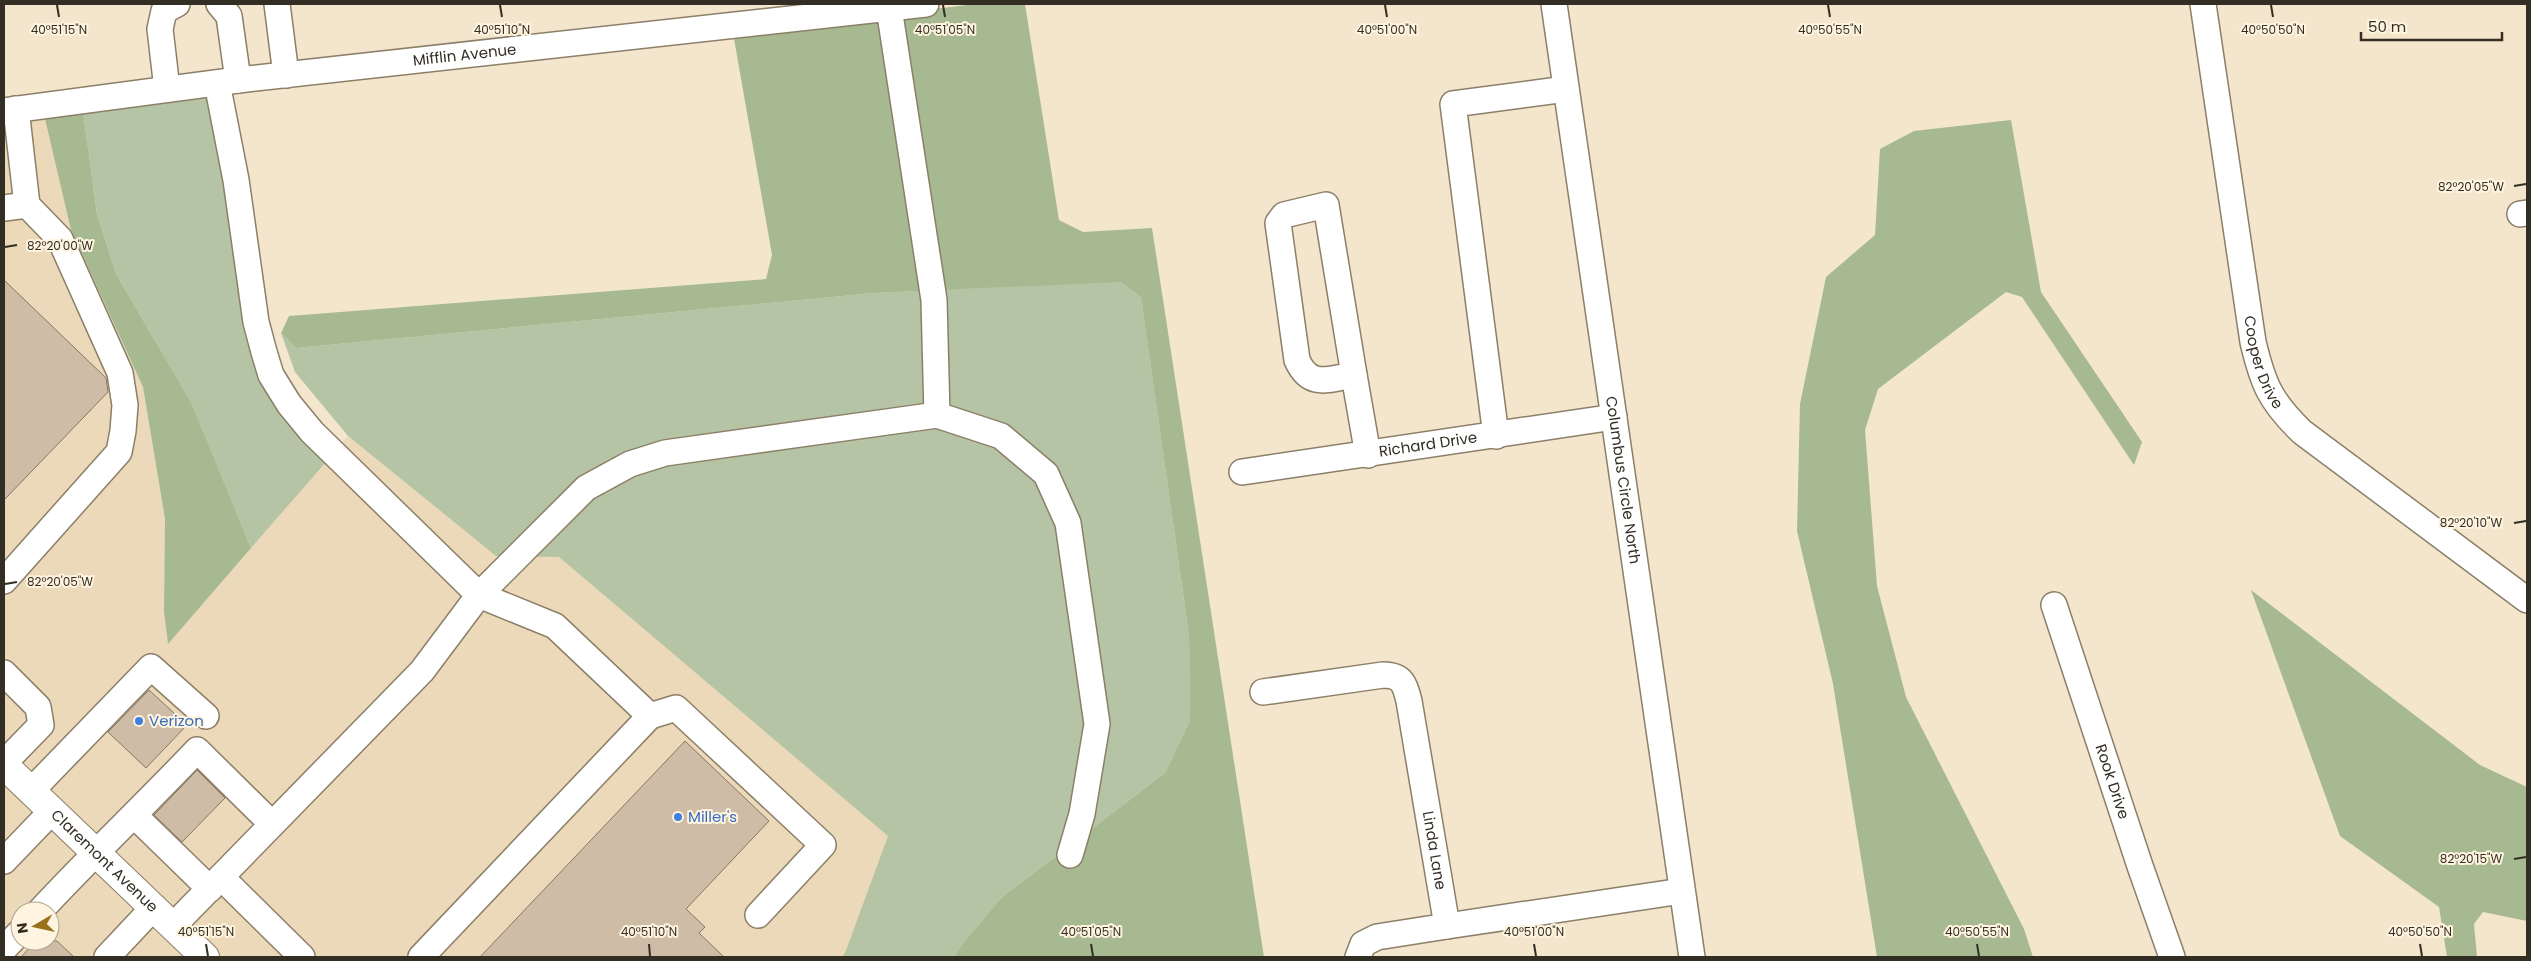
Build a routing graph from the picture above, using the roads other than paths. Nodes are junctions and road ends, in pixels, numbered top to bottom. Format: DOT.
graph roads {
  1 [pos="177,4"];
  2 [pos="219,4"];
  3 [pos="276,4"];
  4 [pos="926,4"];
  5 [pos="1554,4"];
  6 [pos="2203,4"];
  7 [pos="890,8"];
  8 [pos="286,75"];
  9 [pos="227,82"];
  10 [pos="167,89"];
  11 [pos="1566,89"];
  12 [pos="10,110"];
  13 [pos="15,207"];
  14 [pos="1354,375"];
  15 [pos="936,416"];
  16 [pos="1614,417"];
  17 [pos="1496,436"];
  18 [pos="1368,455"];
  19 [pos="1242,472"];
  20 [pos="4,581"];
  21 [pos="478,595"];
  22 [pos="2527,600"];
  23 [pos="2054,605"];
  24 [pos="4,673"];
  25 [pos="1263,692"];
  26 [pos="206,716"];
  27 [pos="650,716"];
  28 [pos="4,764"];
  29 [pos="31,791"];
  30 [pos="52,811"];
  31 [pos="135,816"];
  32 [pos="272,824"];
  33 [pos="94,852"];
  34 [pos="1070,855"];
  35 [pos="4,861"];
  36 [pos="215,883"];
  37 [pos="1682,891"];
  38 [pos="49,901"];
  39 [pos="154,907"];
  40 [pos="758,915"];
  41 [pos="173,926"];
  42 [pos="1446,926"];
  43 [pos="107,957"];
  44 [pos="205,957"];
  45 [pos="302,957"];
  46 [pos="422,957"];
  47 [pos="1358,957"];
  48 [pos="1692,957"];
  49 [pos="2172,957"];
  1 -- 10 [label="street"];
  2 -- 9 [label="street"];
  3 -- 8 [label="street"];
  4 -- 7 [label="street, Mifflin Avenue"];
  5 -- 11 [label="street, Columbus Circle North"];
  6 -- 22 [label="street, Cooper Drive"];
  7 -- 8 [label="street, Mifflin Avenue"];
  7 -- 15 [label="street"];
  8 -- 9 [label="street, Mifflin Avenue"];
  9 -- 10 [label="street, Mifflin Avenue"];
  9 -- 21 [label="street"];
  10 -- 12 [label="street, Mifflin Avenue"];
  11 -- 16 [label="street, Columbus Circle North"];
  11 -- 17 [label="street"];
  12 -- 13 [label="street"];
  13 -- 20 [label="street"];
  14 -- 14 [label="street"];
  14 -- 18 [label="street"];
  15 -- 21 [label="street"];
  15 -- 34 [label="street"];
  16 -- 17 [label="street, Richard Drive"];
  16 -- 37 [label="street, Columbus Circle North"];
  17 -- 18 [label="street, Richard Drive"];
  18 -- 19 [label="street, Richard Drive"];
  21 -- 27 [label="street"];
  21 -- 32 [label="street"];
  23 -- 49 [label="street, Rook Drive"];
  24 -- 28 [label="street"];
  25 -- 42 [label="street, Linda Lane"];
  26 -- 29 [label="street"];
  27 -- 40 [label="street"];
  27 -- 46 [label="street"];
  28 -- 29 [label="main road, Claremont Avenue"];
  29 -- 30 [label="main road, Claremont Avenue"];
  30 -- 33 [label="main road, Claremont Avenue"];
  30 -- 35 [label="street"];
  31 -- 32 [label="street"];
  31 -- 33 [label="street"];
  31 -- 36 [label="street"];
  32 -- 36 [label="street"];
  33 -- 38 [label="street"];
  33 -- 39 [label="main road, Claremont Avenue"];
  36 -- 41 [label="street"];
  36 -- 45 [label="street"];
  37 -- 42 [label="street"];
  37 -- 48 [label="street, Columbus Circle North"];
  39 -- 41 [label="main road, Claremont Avenue"];
  39 -- 43 [label="street"];
  41 -- 44 [label="main road, Claremont Avenue"];
  42 -- 47 [label="street"];
}
